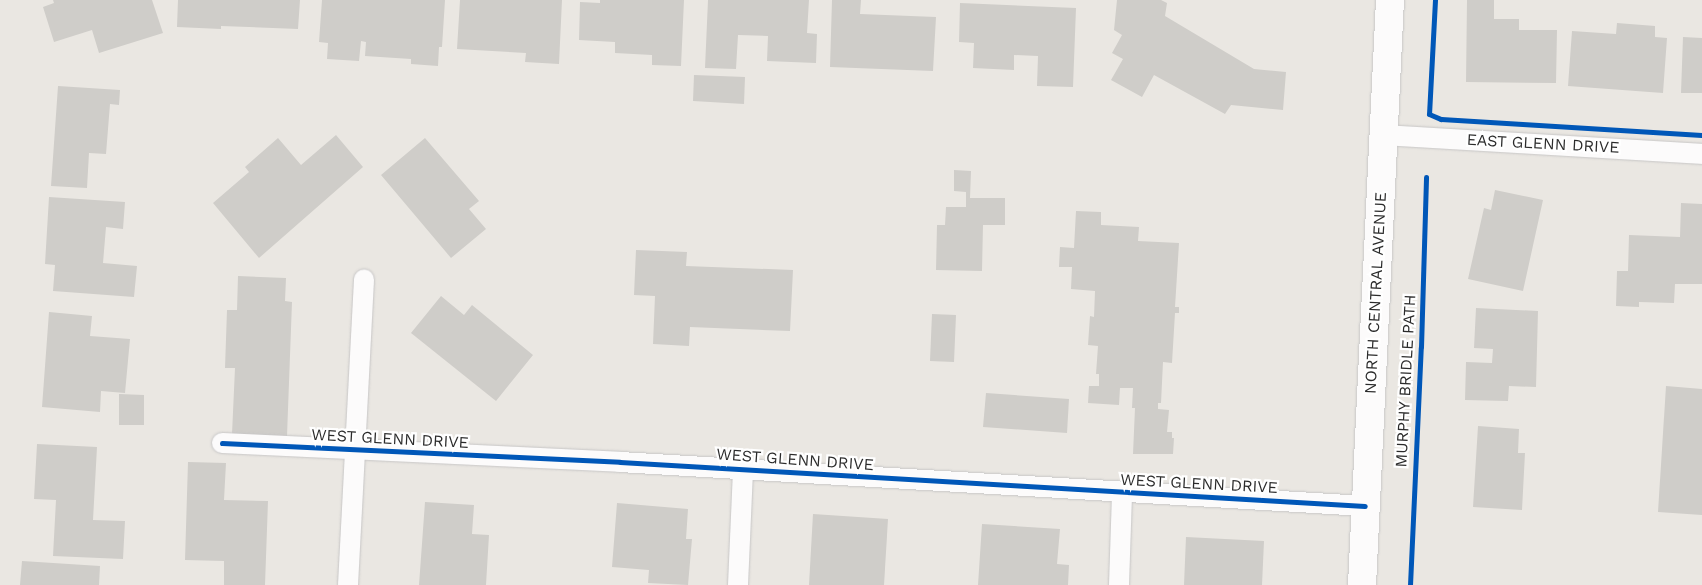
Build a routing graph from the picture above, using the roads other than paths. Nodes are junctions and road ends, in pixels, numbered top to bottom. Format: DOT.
graph roads {
  1 [pos="1390,0"];
  2 [pos="1384,135"];
  3 [pos="1702,154"];
  4 [pos="364,279"];
  5 [pos="222,443"];
  6 [pos="356,450"];
  7 [pos="743,469"];
  8 [pos="1122,493"];
  9 [pos="1365,506"];
  10 [pos="348,585"];
  11 [pos="738,585"];
  12 [pos="1119,585"];
  13 [pos="1362,585"];
  1 -- 2 [label="main road, NORTH CENTRAL AVENUE"];
  2 -- 3 [label="street, EAST GLENN DRIVE"];
  2 -- 9 [label="main road, NORTH CENTRAL AVENUE"];
  4 -- 6 [label="street"];
  5 -- 6 [label="street, WEST GLENN DRIVE"];
  6 -- 7 [label="street, WEST GLENN DRIVE"];
  6 -- 10 [label="street"];
  7 -- 8 [label="street, WEST GLENN DRIVE"];
  7 -- 11 [label="street"];
  8 -- 9 [label="street, WEST GLENN DRIVE"];
  8 -- 12 [label="street"];
  9 -- 13 [label="main road, NORTH CENTRAL AVENUE"];
}
